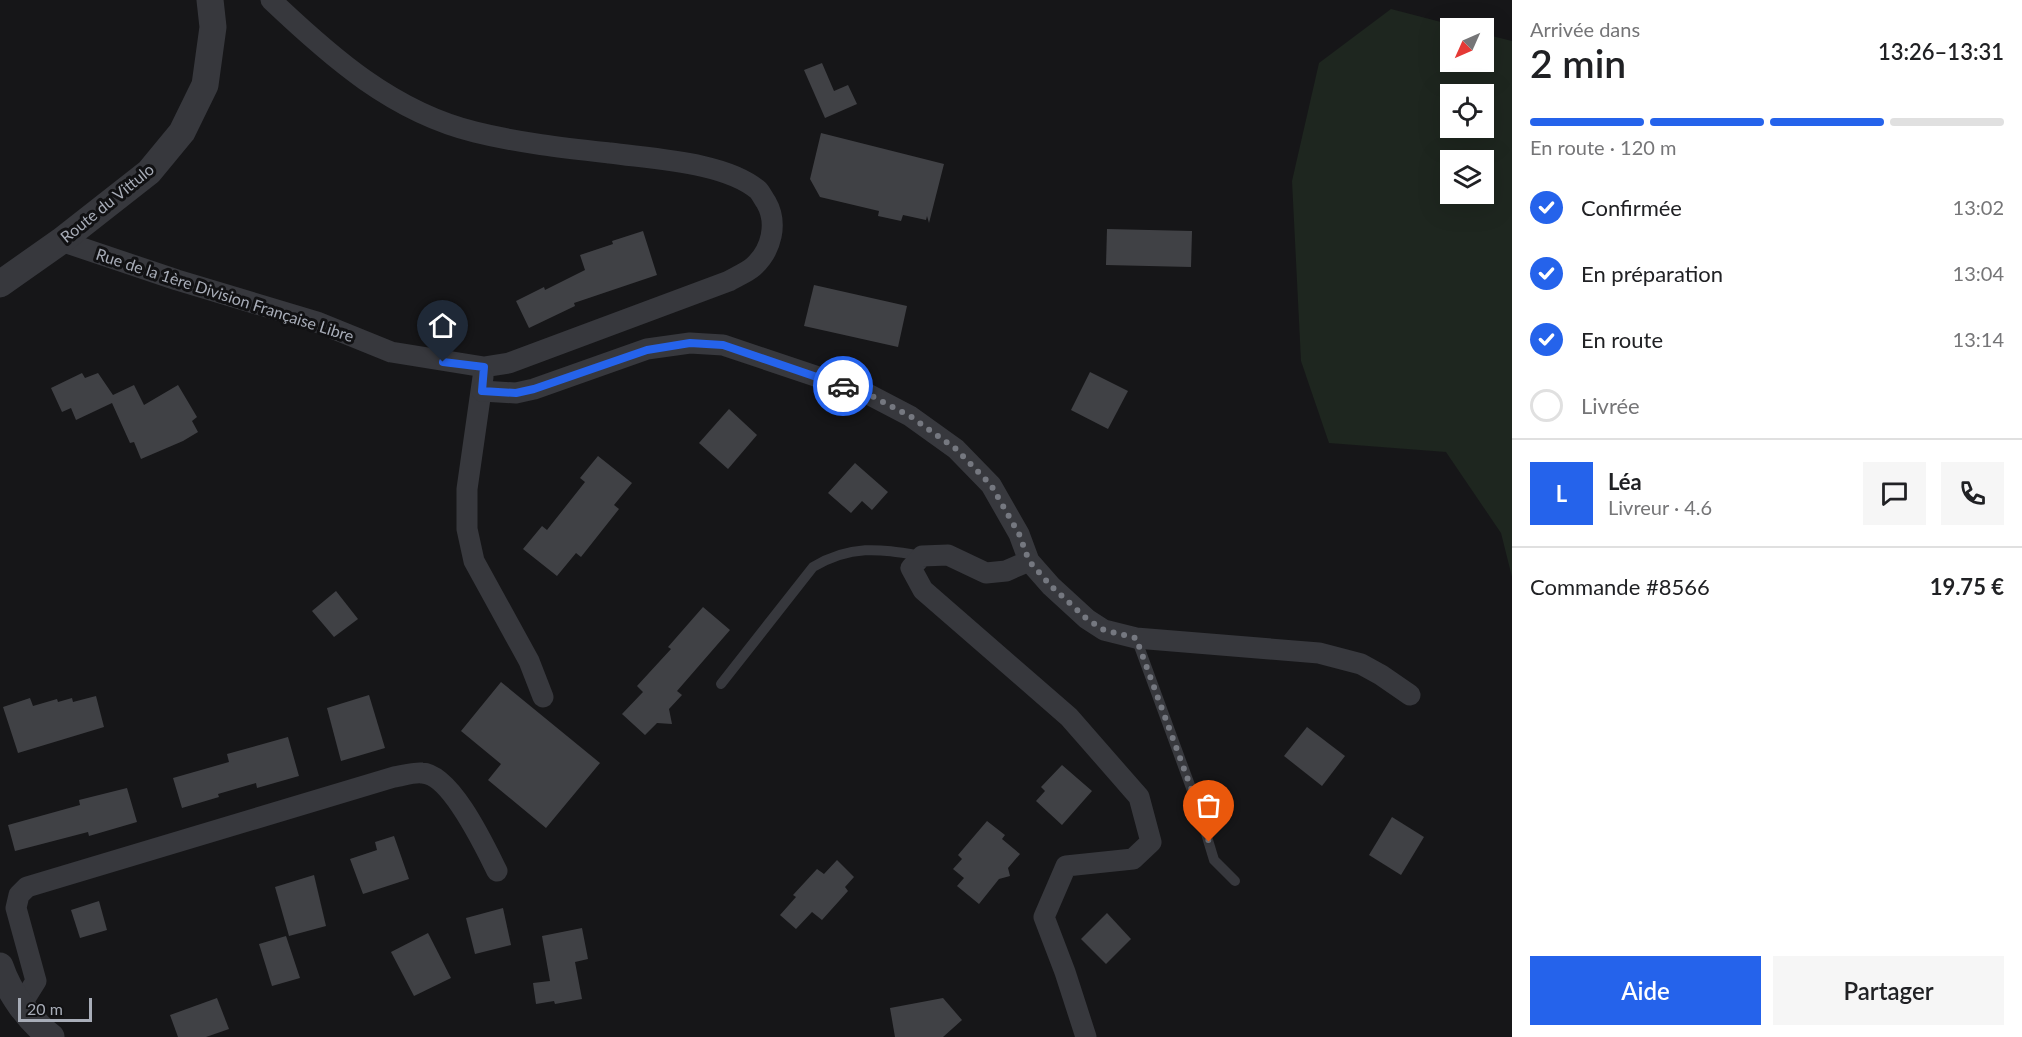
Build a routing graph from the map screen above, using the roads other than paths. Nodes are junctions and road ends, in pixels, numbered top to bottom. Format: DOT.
graph roads {
  1 [pos="210,0"];
  2 [pos="271,0"];
  3 [pos="61,241"];
  4 [pos="0,284"];
  5 [pos="484,367"];
  6 [pos="482,391"];
  7 [pos="922,556"];
  8 [pos="1029,561"];
  9 [pos="1136,638"];
  10 [pos="721,684"];
  11 [pos="1410,695"];
  12 [pos="543,697"];
  13 [pos="497,871"];
  14 [pos="1235,881"];
  15 [pos="0,966"];
  16 [pos="21,1005"];
  17 [pos="51,1037"];
  18 [pos="1086,1037"];
  1 -- 3 [label="street, Route du Vittulo"];
  2 -- 5 [label="street, Rue de la 1ère Division Française Libre"];
  3 -- 4 [label="street, Route du Vittulo"];
  3 -- 5 [label="street, Rue de la 1ère Division Française Libre"];
  5 -- 6 [label="street"];
  6 -- 8 [label="street"];
  6 -- 12 [label="street"];
  7 -- 8 [label="street"];
  7 -- 10 [label="lane"];
  7 -- 18 [label="street"];
  8 -- 9 [label="street"];
  9 -- 11 [label="street"];
  9 -- 14 [label="lane"];
  13 -- 16 [label="street"];
  15 -- 16 [label="street"];
  16 -- 17 [label="street"];
}
